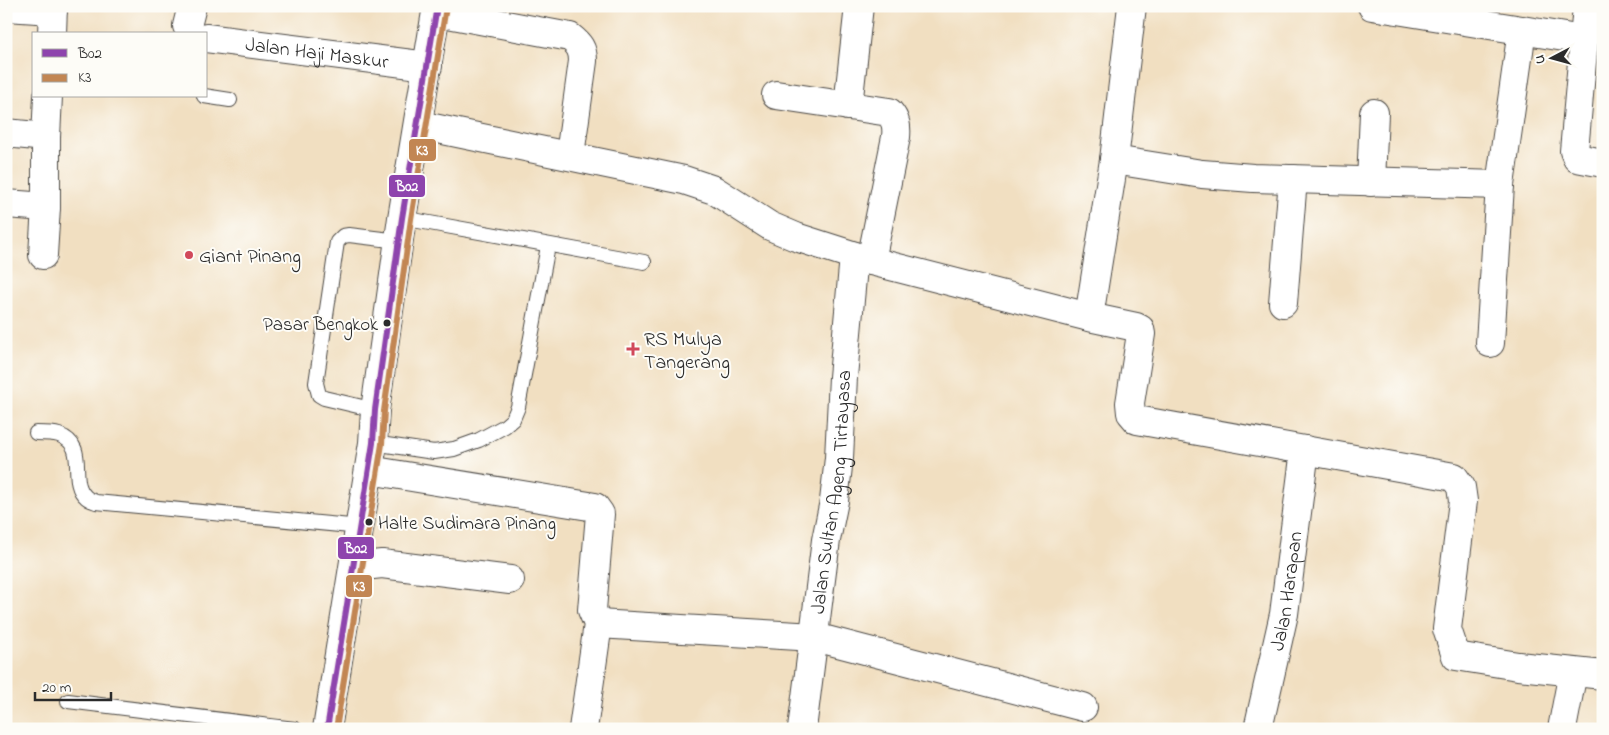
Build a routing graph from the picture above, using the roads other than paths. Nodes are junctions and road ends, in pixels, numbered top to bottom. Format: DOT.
graph roads {
  1 [pos="859,6"];
  2 [pos="1132,6"];
  3 [pos="1372,6"];
  4 [pos="1587,6"];
  5 [pos="6,7"];
  6 [pos="437,9"];
  7 [pos="53,17"];
  8 [pos="194,29"];
  9 [pos="1522,30"];
  10 [pos="1583,40"];
  11 [pos="428,66"];
  12 [pos="776,95"];
  13 [pos="208,97"];
  14 [pos="48,98"];
  15 [pos="230,100"];
  16 [pos="848,106"];
  17 [pos="1374,113"];
  18 [pos="419,125"];
  19 [pos="6,133"];
  20 [pos="46,137"];
  21 [pos="570,155"];
  22 [pos="1114,160"];
  23 [pos="1603,163"];
  24 [pos="1293,179"];
  25 [pos="1372,182"];
  26 [pos="1500,185"];
  27 [pos="6,204"];
  28 [pos="46,207"];
  29 [pos="401,230"];
  30 [pos="548,246"];
  31 [pos="42,255"];
  32 [pos="862,258"];
  33 [pos="644,262"];
  34 [pos="1283,303"];
  35 [pos="1089,317"];
  36 [pos="1490,343"];
  37 [pos="375,410"];
  38 [pos="36,432"];
  39 [pos="373,444"];
  40 [pos="1305,450"];
  41 [pos="368,470"];
  42 [pos="360,527"];
  43 [pos="354,567"];
  44 [pos="510,580"];
  45 [pos="598,624"];
  46 [pos="815,637"];
  47 [pos="1573,672"];
  48 [pos="1603,675"];
  49 [pos="68,701"];
  50 [pos="1083,706"];
  51 [pos="295,729"];
  52 [pos="328,729"];
  53 [pos="583,729"];
  54 [pos="802,729"];
  55 [pos="1258,729"];
  56 [pos="1562,729"];
  1 -- 16 [label="street"];
  2 -- 22 [label="street"];
  3 -- 9 [label="street"];
  4 -- 10 [label="street"];
  5 -- 7 [label="street"];
  6 -- 11 [label="street"];
  6 -- 21 [label="street"];
  8 -- 11 [label="street, Jalan Haji Maskur"];
  9 -- 10 [label="street"];
  9 -- 26 [label="street"];
  10 -- 23 [label="street"];
  11 -- 18 [label="street"];
  12 -- 16 [label="street"];
  13 -- 15 [label="lane"];
  14 -- 20 [label="street"];
  16 -- 32 [label="street, Jalan Sultan Ageng Tirtayasa"];
  17 -- 25 [label="street"];
  18 -- 21 [label="street"];
  18 -- 29 [label="street"];
  19 -- 20 [label="street"];
  20 -- 28 [label="street"];
  21 -- 32 [label="street"];
  22 -- 24 [label="street"];
  22 -- 35 [label="street"];
  24 -- 25 [label="street"];
  24 -- 34 [label="street"];
  25 -- 26 [label="street"];
  26 -- 36 [label="street"];
  27 -- 28 [label="street"];
  28 -- 31 [label="street"];
  29 -- 30 [label="lane"];
  29 -- 37 [label="street"];
  29 -- 37 [label="lane"];
  30 -- 33 [label="lane"];
  30 -- 39 [label="lane"];
  32 -- 35 [label="street"];
  32 -- 46 [label="street, Jalan Sultan Ageng Tirtayasa"];
  35 -- 40 [label="street"];
  37 -- 39 [label="street"];
  38 -- 42 [label="lane"];
  39 -- 41 [label="street"];
  40 -- 47 [label="street"];
  40 -- 55 [label="street, Jalan Harapan"];
  41 -- 42 [label="street"];
  41 -- 45 [label="street"];
  42 -- 43 [label="street"];
  43 -- 44 [label="street"];
  43 -- 52 [label="street"];
  45 -- 46 [label="street"];
  45 -- 53 [label="street"];
  46 -- 50 [label="street"];
  46 -- 54 [label="street, Jalan Sultan Ageng Tirtayasa"];
  47 -- 48 [label="street"];
  47 -- 56 [label="street"];
  49 -- 51 [label="lane"];
}
